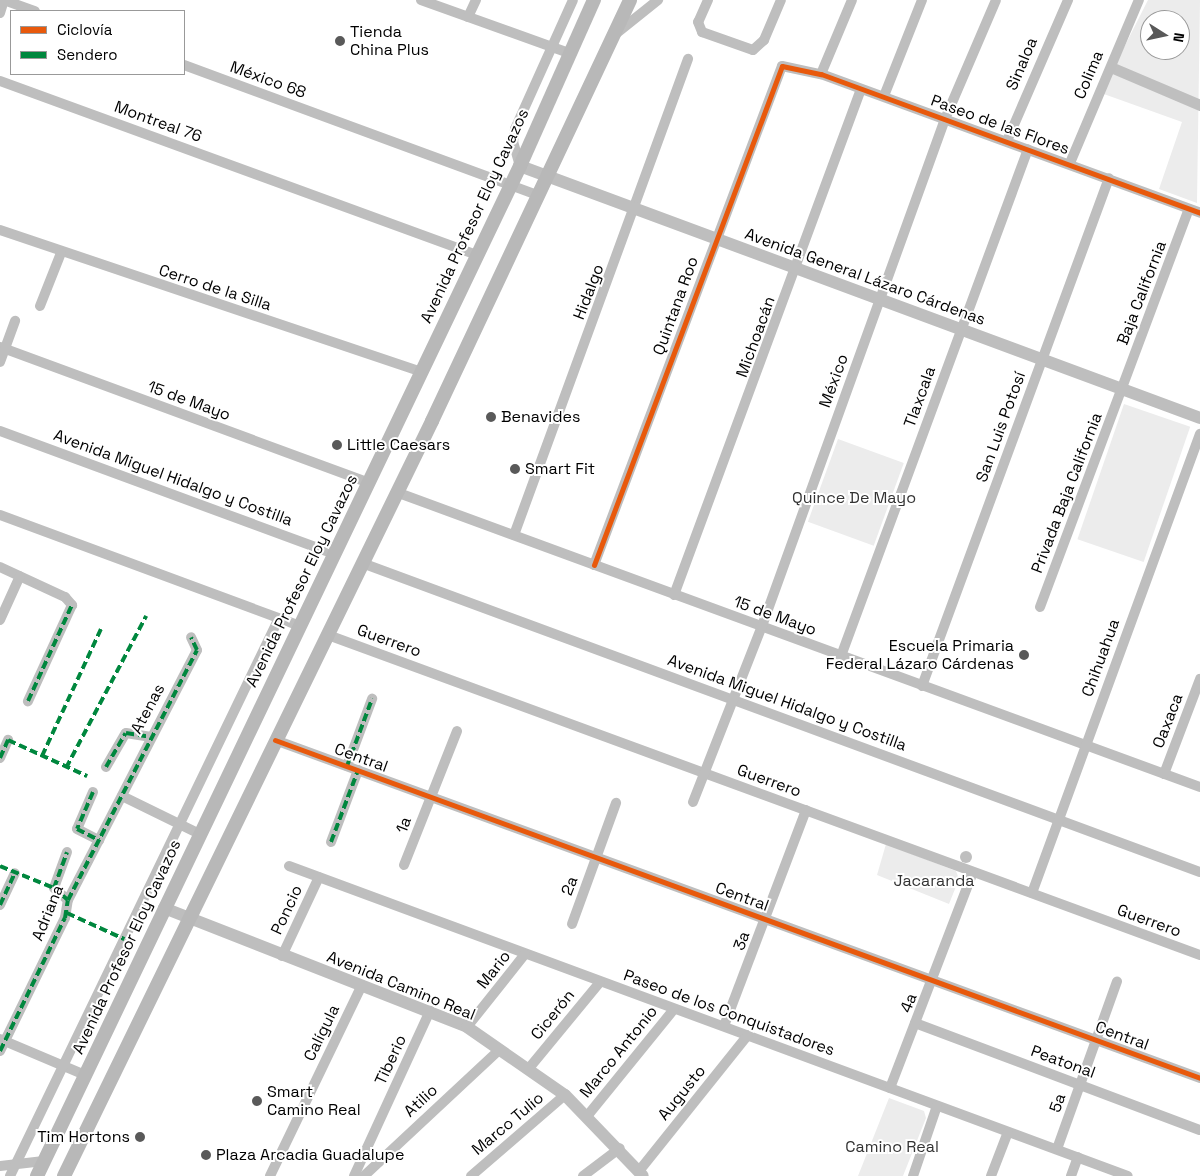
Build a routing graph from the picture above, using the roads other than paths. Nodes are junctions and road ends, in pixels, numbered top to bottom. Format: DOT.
graph roads {
  1 [pos="4,0"];
  2 [pos="421,0"];
  3 [pos="476,0"];
  4 [pos="573,0"];
  5 [pos="594,0"];
  6 [pos="630,0"];
  7 [pos="658,0"];
  8 [pos="708,0"];
  9 [pos="781,0"];
  10 [pos="852,0"];
  11 [pos="922,0"];
  12 [pos="996,0"];
  13 [pos="1068,0"];
  14 [pos="1139,0"];
  15 [pos="32,10"];
  16 [pos="0,13"];
  17 [pos="468,17"];
  18 [pos="612,36"];
  19 [pos="552,46"];
  20 [pos="569,53"];
  21 [pos="688,59"];
  22 [pos="185,65"];
  23 [pos="791,66"];
  24 [pos="821,74"];
  25 [pos="0,81"];
  26 [pos="862,89"];
  27 [pos="884,96"];
  28 [pos="945,119"];
  29 [pos="1007,141"];
  30 [pos="1028,149"];
  31 [pos="1070,163"];
  32 [pos="520,166"];
  33 [pos="545,176"];
  34 [pos="1110,178"];
  35 [pos="511,185"];
  36 [pos="537,195"];
  37 [pos="1189,209"];
  38 [pos="636,210"];
  39 [pos="1200,213"];
  40 [pos="0,230"];
  41 [pos="714,238"];
  42 [pos="61,253"];
  43 [pos="477,255"];
  44 [pos="797,269"];
  45 [pos="879,299"];
  46 [pos="40,306"];
  47 [pos="15,322"];
  48 [pos="961,330"];
  49 [pos="3,348"];
  50 [pos="1042,360"];
  51 [pos="0,362"];
  52 [pos="421,372"];
  53 [pos="1122,388"];
  54 [pos="1200,418"];
  55 [pos="0,431"];
  56 [pos="1200,434"];
  57 [pos="369,483"];
  58 [pos="396,492"];
  59 [pos="0,515"];
  60 [pos="514,535"];
  61 [pos="335,554"];
  62 [pos="362,563"];
  63 [pos="594,565"];
  64 [pos="0,567"];
  65 [pos="20,576"];
  66 [pos="674,595"];
  67 [pos="1040,608"];
  68 [pos="279,618"];
  69 [pos="0,620"];
  70 [pos="300,626"];
  71 [pos="762,626"];
  72 [pos="328,635"];
  73 [pos="191,637"];
  74 [pos="841,656"];
  75 [pos="1200,679"];
  76 [pos="922,686"];
  77 [pos="372,699"];
  78 [pos="734,699"];
  79 [pos="28,702"];
  80 [pos="457,731"];
  81 [pos="150,737"];
  82 [pos="8,740"];
  83 [pos="275,740"];
  84 [pos="1085,745"];
  85 [pos="0,758"];
  86 [pos="347,766"];
  87 [pos="106,767"];
  88 [pos="358,770"];
  89 [pos="705,774"];
  90 [pos="1164,774"];
  91 [pos="1200,787"];
  92 [pos="93,792"];
  93 [pos="122,796"];
  94 [pos="431,797"];
  95 [pos="692,802"];
  96 [pos="616,803"];
  97 [pos="806,810"];
  98 [pos="1058,820"];
  99 [pos="179,823"];
  100 [pos="200,834"];
  101 [pos="99,840"];
  102 [pos="331,842"];
  103 [pos="67,852"];
  104 [pos="597,858"];
  105 [pos="404,865"];
  106 [pos="289,866"];
  107 [pos="973,872"];
  108 [pos="1200,872"];
  109 [pos="14,873"];
  110 [pos="320,877"];
  111 [pos="1032,893"];
  112 [pos="68,900"];
  113 [pos="0,904"];
  114 [pos="164,908"];
  115 [pos="764,918"];
  116 [pos="188,919"];
  117 [pos="572,924"];
  118 [pos="525,954"];
  119 [pos="282,956"];
  120 [pos="1200,956"];
  121 [pos="932,980"];
  122 [pos="1117,981"];
  123 [pos="600,982"];
  124 [pos="362,985"];
  125 [pos="674,1009"];
  126 [pos="430,1011"];
  127 [pos="915,1023"];
  128 [pos="724,1026"];
  129 [pos="467,1027"];
  130 [pos="748,1035"];
  131 [pos="1096,1040"];
  132 [pos="2,1044"];
  133 [pos="500,1049"];
  134 [pos="63,1064"];
  135 [pos="530,1067"];
  136 [pos="85,1075"];
  137 [pos="1200,1078"];
  138 [pos="1080,1085"];
  139 [pos="890,1088"];
  140 [pos="565,1095"];
  141 [pos="937,1106"];
  142 [pos="588,1115"];
  143 [pos="1200,1130"];
  144 [pos="1008,1132"];
  145 [pos="620,1148"];
  146 [pos="1057,1149"];
  147 [pos="1078,1158"];
  148 [pos="44,1161"];
  149 [pos="0,1166"];
  150 [pos="12,1172"];
  151 [pos="641,1173"];
  152 [pos="37,1176"];
  153 [pos="64,1176"];
  154 [pos="270,1176"];
  155 [pos="354,1176"];
  156 [pos="364,1176"];
  157 [pos="472,1176"];
  158 [pos="583,1176"];
  159 [pos="913,1176"];
  160 [pos="991,1176"];
  161 [pos="1071,1176"];
  162 [pos="1128,1176"];
  1 -- 15 [label="street"];
  1 -- 16 [label="street"];
  2 -- 17 [label="street"];
  3 -- 17 [label="street"];
  4 -- 19 [label="street"];
  5 -- 20 [label="main road, Avenida Profesor Eloy Cavazos"];
  6 -- 18 [label="main road"];
  7 -- 18 [label="street"];
  8 -- 9 [label="street"];
  10 -- 24 [label="street"];
  11 -- 27 [label="street"];
  12 -- 28 [label="street, México"];
  13 -- 29 [label="street, Sinaloa"];
  14 -- 31 [label="street, Colima"];
  17 -- 19 [label="street"];
  18 -- 33 [label="main road"];
  19 -- 20 [label="street"];
  19 -- 32 [label="street"];
  20 -- 32 [label="main road, Avenida Profesor Eloy Cavazos"];
  21 -- 38 [label="street, Hidalgo"];
  22 -- 35 [label="street, México 68"];
  23 -- 24 [label="street, Paseo de las Flores"];
  23 -- 41 [label="street, Quintana Roo"];
  24 -- 26 [label="street, Paseo de las Flores"];
  25 -- 43 [label="street, Montreal 76"];
  26 -- 27 [label="street, Paseo de las Flores"];
  26 -- 44 [label="street, Michoacán"];
  27 -- 28 [label="street, Paseo de las Flores"];
  28 -- 29 [label="street, Paseo de las Flores"];
  28 -- 45 [label="street, México"];
  29 -- 30 [label="street, Paseo de las Flores"];
  30 -- 31 [label="street, Paseo de las Flores"];
  30 -- 48 [label="street, Tlaxcala"];
  31 -- 34 [label="street, Paseo de las Flores"];
  32 -- 33 [label="street, Avenida General Lázaro Cárdenas"];
  32 -- 35 [label="main road, Avenida Profesor Eloy Cavazos"];
  33 -- 36 [label="main road"];
  33 -- 38 [label="street, Avenida General Lázaro Cárdenas"];
  34 -- 37 [label="street, Paseo de las Flores"];
  34 -- 50 [label="street, San Luis Potosí"];
  35 -- 36 [label="street, México 68"];
  35 -- 43 [label="main road, Avenida Profesor Eloy Cavazos"];
  36 -- 58 [label="main road"];
  37 -- 39 [label="street, Paseo de las Flores"];
  37 -- 53 [label="street, Baja California"];
  38 -- 41 [label="street, Avenida General Lázaro Cárdenas"];
  38 -- 60 [label="street, Hidalgo"];
  40 -- 42 [label="street, Cerro de la Silla"];
  41 -- 44 [label="street, Avenida General Lázaro Cárdenas"];
  41 -- 63 [label="street, Quintana Roo"];
  42 -- 46 [label="street"];
  42 -- 52 [label="street, Cerro de la Silla"];
  43 -- 52 [label="main road, Avenida Profesor Eloy Cavazos"];
  44 -- 45 [label="street, Avenida General Lázaro Cárdenas"];
  44 -- 66 [label="street, Michoacán"];
  45 -- 48 [label="street, Avenida General Lázaro Cárdenas"];
  45 -- 71 [label="street, México"];
  47 -- 49 [label="street"];
  48 -- 50 [label="street, Avenida General Lázaro Cárdenas"];
  48 -- 74 [label="street, Tlaxcala"];
  49 -- 51 [label="street"];
  49 -- 57 [label="street, 15 de Mayo"];
  50 -- 53 [label="street, Avenida General Lázaro Cárdenas"];
  50 -- 76 [label="street, San Luis Potosí"];
  52 -- 57 [label="main road, Avenida Profesor Eloy Cavazos"];
  53 -- 54 [label="street, Avenida General Lázaro Cárdenas"];
  53 -- 67 [label="street, Privada Baja California"];
  55 -- 61 [label="street, Avenida Miguel Hidalgo y Costilla"];
  56 -- 84 [label="street, Chihuahua"];
  57 -- 61 [label="main road, Avenida Profesor Eloy Cavazos"];
  58 -- 60 [label="street, 15 de Mayo"];
  58 -- 62 [label="main road"];
  59 -- 68 [label="street"];
  60 -- 63 [label="street, 15 de Mayo"];
  61 -- 70 [label="main road, Avenida Profesor Eloy Cavazos"];
  62 -- 72 [label="main road"];
  62 -- 78 [label="street, Avenida Miguel Hidalgo y Costilla"];
  63 -- 66 [label="street, 15 de Mayo"];
  64 -- 65 [label="street"];
  65 -- 69 [label="street"];
  65 -- 79 [label="street"];
  66 -- 71 [label="street, 15 de Mayo"];
  68 -- 70 [label="street"];
  68 -- 99 [label="street"];
  70 -- 100 [label="main road, Avenida Profesor Eloy Cavazos"];
  71 -- 74 [label="street, 15 de Mayo"];
  71 -- 78 [label="street, México"];
  72 -- 83 [label="main road"];
  72 -- 89 [label="street, Guerrero"];
  73 -- 81 [label="street, Atenas"];
  74 -- 76 [label="street, 15 de Mayo"];
  75 -- 90 [label="street, Oaxaca"];
  76 -- 84 [label="street, 15 de Mayo"];
  77 -- 86 [label="street"];
  78 -- 89 [label="street, México"];
  78 -- 98 [label="street, Avenida Miguel Hidalgo y Costilla"];
  80 -- 94 [label="street, 1a"];
  81 -- 87 [label="street"];
  81 -- 93 [label="street, Atenas"];
  82 -- 85 [label="street"];
  83 -- 86 [label="street, Central"];
  83 -- 116 [label="main road"];
  84 -- 90 [label="street, 15 de Mayo"];
  84 -- 98 [label="street, Chihuahua"];
  86 -- 88 [label="street, Central"];
  88 -- 94 [label="street, Central"];
  88 -- 102 [label="street"];
  89 -- 95 [label="street, México"];
  89 -- 97 [label="street, Guerrero"];
  90 -- 91 [label="street, 15 de Mayo"];
  92 -- 101 [label="street"];
  93 -- 99 [label="street"];
  93 -- 101 [label="street, Adriana"];
  94 -- 104 [label="street, Central"];
  94 -- 105 [label="street, 1a"];
  96 -- 104 [label="street, 2a"];
  97 -- 107 [label="street, Guerrero"];
  97 -- 115 [label="street, 3a"];
  98 -- 108 [label="street, Avenida Miguel Hidalgo y Costilla"];
  98 -- 111 [label="street, Chihuahua"];
  99 -- 100 [label="street"];
  99 -- 134 [label="street"];
  100 -- 114 [label="main road, Avenida Profesor Eloy Cavazos"];
  101 -- 112 [label="street, Adriana"];
  103 -- 112 [label="street"];
  104 -- 115 [label="street, Central"];
  104 -- 117 [label="street, 2a"];
  106 -- 110 [label="street, Paseo de los Conquistadores"];
  107 -- 111 [label="street, Guerrero"];
  107 -- 121 [label="street, 4a"];
  109 -- 113 [label="street"];
  110 -- 118 [label="street, Paseo de los Conquistadores"];
  110 -- 119 [label="street, Poncio"];
  111 -- 120 [label="street, Guerrero"];
  112 -- 132 [label="street, Adriana"];
  114 -- 116 [label="street, Avenida Camino Real"];
  114 -- 136 [label="main road, Avenida Profesor Eloy Cavazos"];
  115 -- 121 [label="street, Central"];
  115 -- 128 [label="street, 3a"];
  116 -- 119 [label="street, Avenida Camino Real"];
  116 -- 153 [label="main road"];
  118 -- 123 [label="street, Paseo de los Conquistadores"];
  118 -- 129 [label="street, Mario"];
  119 -- 124 [label="street, Avenida Camino Real"];
  121 -- 127 [label="street, 4a"];
  121 -- 131 [label="street, Central"];
  122 -- 131 [label="street, 5a"];
  123 -- 125 [label="street, Paseo de los Conquistadores"];
  123 -- 135 [label="street, Cicerón"];
  124 -- 126 [label="street, Avenida Camino Real"];
  124 -- 154 [label="street, Calígula"];
  125 -- 128 [label="street, Paseo de los Conquistadores"];
  125 -- 142 [label="street, Marco Antonio"];
  126 -- 129 [label="street, Avenida Camino Real"];
  126 -- 155 [label="street, Tiberio"];
  127 -- 138 [label="street, Peatonal"];
  127 -- 139 [label="street, 4a"];
  128 -- 130 [label="street, Paseo de los Conquistadores"];
  129 -- 133 [label="street, Avenida Camino Real"];
  130 -- 139 [label="street, Paseo de los Conquistadores"];
  130 -- 151 [label="street, Augusto"];
  131 -- 137 [label="street, Central"];
  131 -- 138 [label="street, 5a"];
  132 -- 134 [label="street"];
  133 -- 135 [label="street, Avenida Camino Real"];
  133 -- 156 [label="street, Atilio"];
  134 -- 136 [label="street"];
  134 -- 150 [label="street"];
  135 -- 140 [label="street, Avenida Camino Real"];
  136 -- 148 [label="main road, Avenida Profesor Eloy Cavazos"];
  138 -- 143 [label="street, Peatonal"];
  138 -- 146 [label="street, 5a"];
  139 -- 141 [label="street, Paseo de los Conquistadores"];
  140 -- 142 [label="street, Avenida Camino Real"];
  140 -- 157 [label="street, Marco Tulio"];
  141 -- 144 [label="street, Paseo de los Conquistadores"];
  141 -- 159 [label="street"];
  142 -- 145 [label="street, Avenida Camino Real"];
  144 -- 146 [label="street, Paseo de los Conquistadores"];
  144 -- 160 [label="street"];
  145 -- 151 [label="street, Avenida Camino Real"];
  145 -- 158 [label="street"];
  146 -- 147 [label="street, Paseo de los Conquistadores"];
  147 -- 161 [label="street"];
  147 -- 162 [label="street, Paseo de los Conquistadores"];
  148 -- 150 [label="street"];
  148 -- 152 [label="main road, Avenida Profesor Eloy Cavazos"];
  149 -- 150 [label="street"];
}
